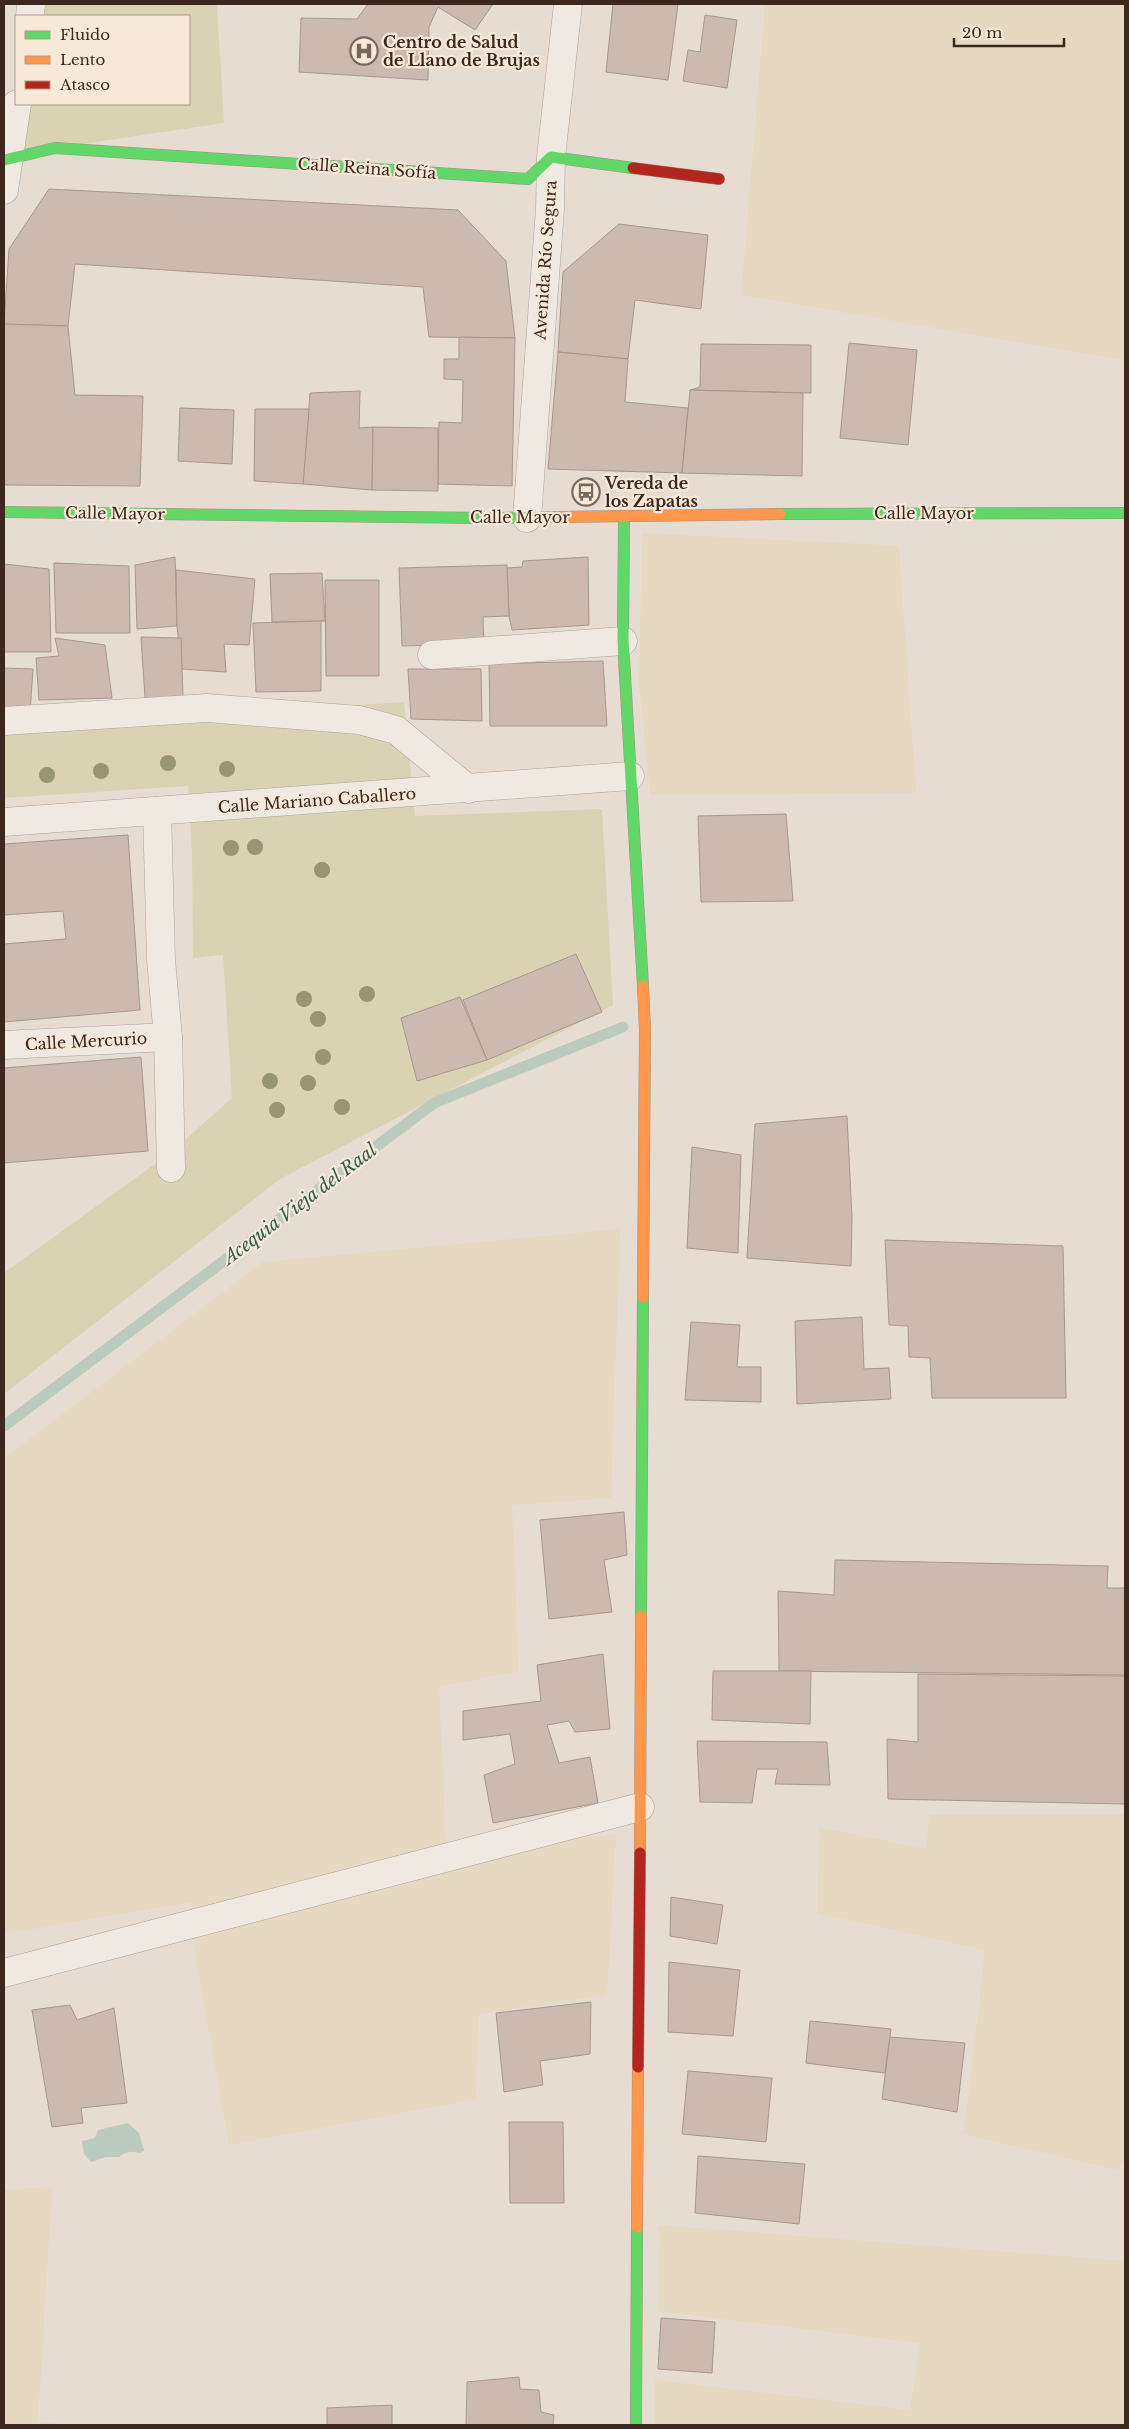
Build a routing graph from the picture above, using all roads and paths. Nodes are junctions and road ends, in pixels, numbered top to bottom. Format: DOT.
graph roads {
  1 [pos="568,4"];
  2 [pos="17,105"];
  3 [pos="550,157"];
  4 [pos="6,160"];
  5 [pos="719,179"];
  6 [pos="4,190"];
  7 [pos="4,512"];
  8 [pos="1125,512"];
  9 [pos="624,516"];
  10 [pos="528,518"];
  11 [pos="623,641"];
  12 [pos="432,655"];
  13 [pos="4,721"];
  14 [pos="630,776"];
  15 [pos="468,789"];
  16 [pos="157,811"];
  17 [pos="4,822"];
  18 [pos="168,1037"];
  19 [pos="4,1045"];
  20 [pos="171,1168"];
  21 [pos="640,1807"];
  22 [pos="4,1973"];
  23 [pos="636,2425"];
  1 -- 3 [label="street, Avenida Río Segura"];
  2 -- 4 [label="street"];
  3 -- 4 [label="main road, Calle Reina Sofía"];
  3 -- 5 [label="main road"];
  3 -- 10 [label="street, Avenida Río Segura"];
  4 -- 6 [label="street"];
  7 -- 10 [label="main road, Calle Mayor"];
  8 -- 9 [label="main road, Calle Mayor"];
  9 -- 10 [label="main road, Calle Mayor"];
  9 -- 11 [label="main road"];
  11 -- 12 [label="street"];
  11 -- 14 [label="main road"];
  13 -- 15 [label="street"];
  14 -- 15 [label="street, Calle Mariano Caballero"];
  14 -- 21 [label="main road"];
  15 -- 16 [label="street, Calle Mariano Caballero"];
  16 -- 17 [label="street, Calle Mariano Caballero"];
  16 -- 18 [label="street"];
  18 -- 19 [label="street, Calle Mercurio"];
  18 -- 20 [label="street"];
  21 -- 22 [label="street"];
  21 -- 23 [label="main road"];
}
